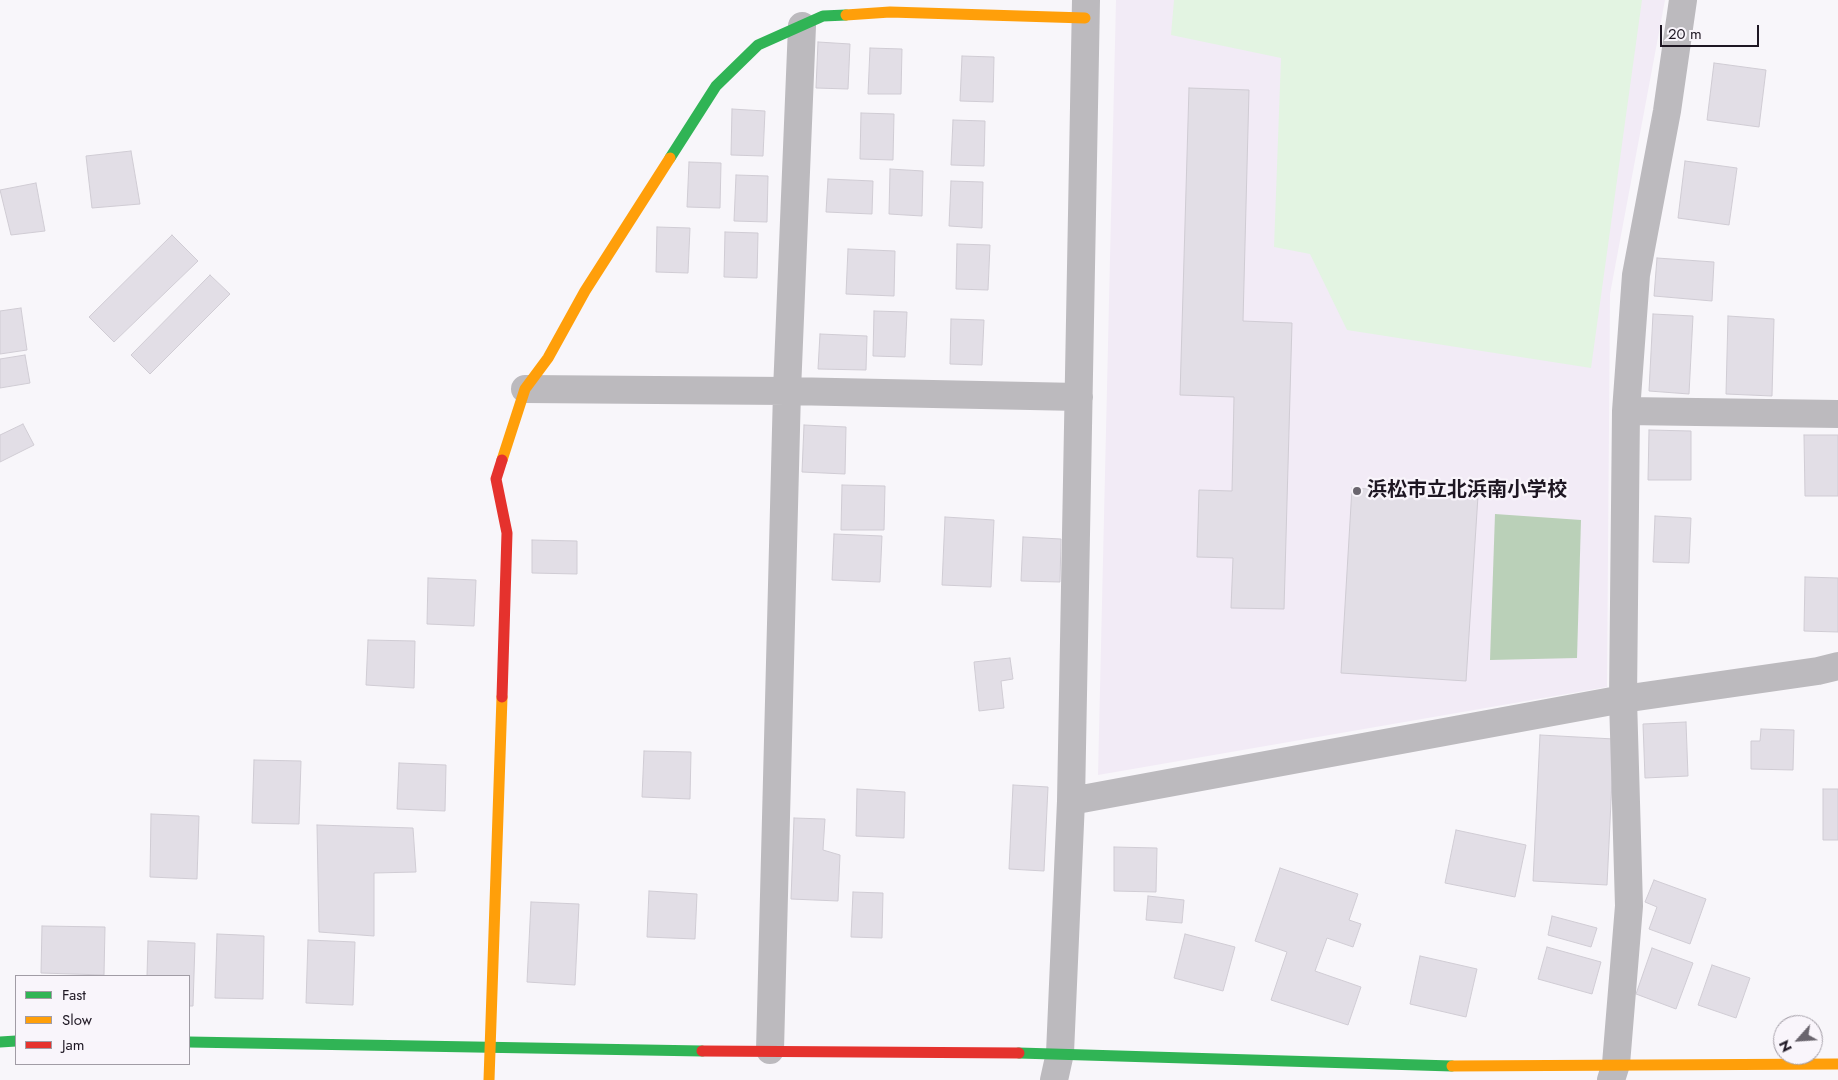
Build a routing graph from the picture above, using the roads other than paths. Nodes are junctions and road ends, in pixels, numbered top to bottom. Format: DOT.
graph roads {
  1 [pos="1683,0"];
  2 [pos="1085,9"];
  3 [pos="802,26"];
  4 [pos="525,389"];
  5 [pos="787,391"];
  6 [pos="1079,397"];
  7 [pos="1626,410"];
  8 [pos="1838,414"];
  9 [pos="1838,666"];
  10 [pos="1622,699"];
  11 [pos="1072,801"];
  12 [pos="0,1042"];
  13 [pos="15,1042"];
  14 [pos="190,1042"];
  15 [pos="490,1047"];
  16 [pos="770,1050"];
  17 [pos="1060,1053"];
  18 [pos="1838,1064"];
  19 [pos="1424,1066"];
  20 [pos="1613,1072"];
  21 [pos="489,1080"];
  22 [pos="1054,1080"];
  23 [pos="1430,1080"];
  1 -- 7 [label="street"];
  2 -- 3 [label="street"];
  2 -- 6 [label="street"];
  3 -- 4 [label="street"];
  3 -- 5 [label="street"];
  4 -- 5 [label="street"];
  4 -- 15 [label="street"];
  5 -- 6 [label="street"];
  5 -- 16 [label="street"];
  6 -- 11 [label="street"];
  7 -- 8 [label="street"];
  7 -- 10 [label="street"];
  9 -- 10 [label="street"];
  10 -- 11 [label="street"];
  10 -- 20 [label="street"];
  11 -- 17 [label="street"];
  12 -- 13 [label="street"];
  14 -- 15 [label="street"];
  15 -- 16 [label="street"];
  15 -- 21 [label="street"];
  16 -- 17 [label="street"];
  17 -- 19 [label="street"];
  17 -- 22 [label="street"];
  18 -- 20 [label="street"];
  19 -- 20 [label="street"];
  19 -- 23 [label="street"];
}
